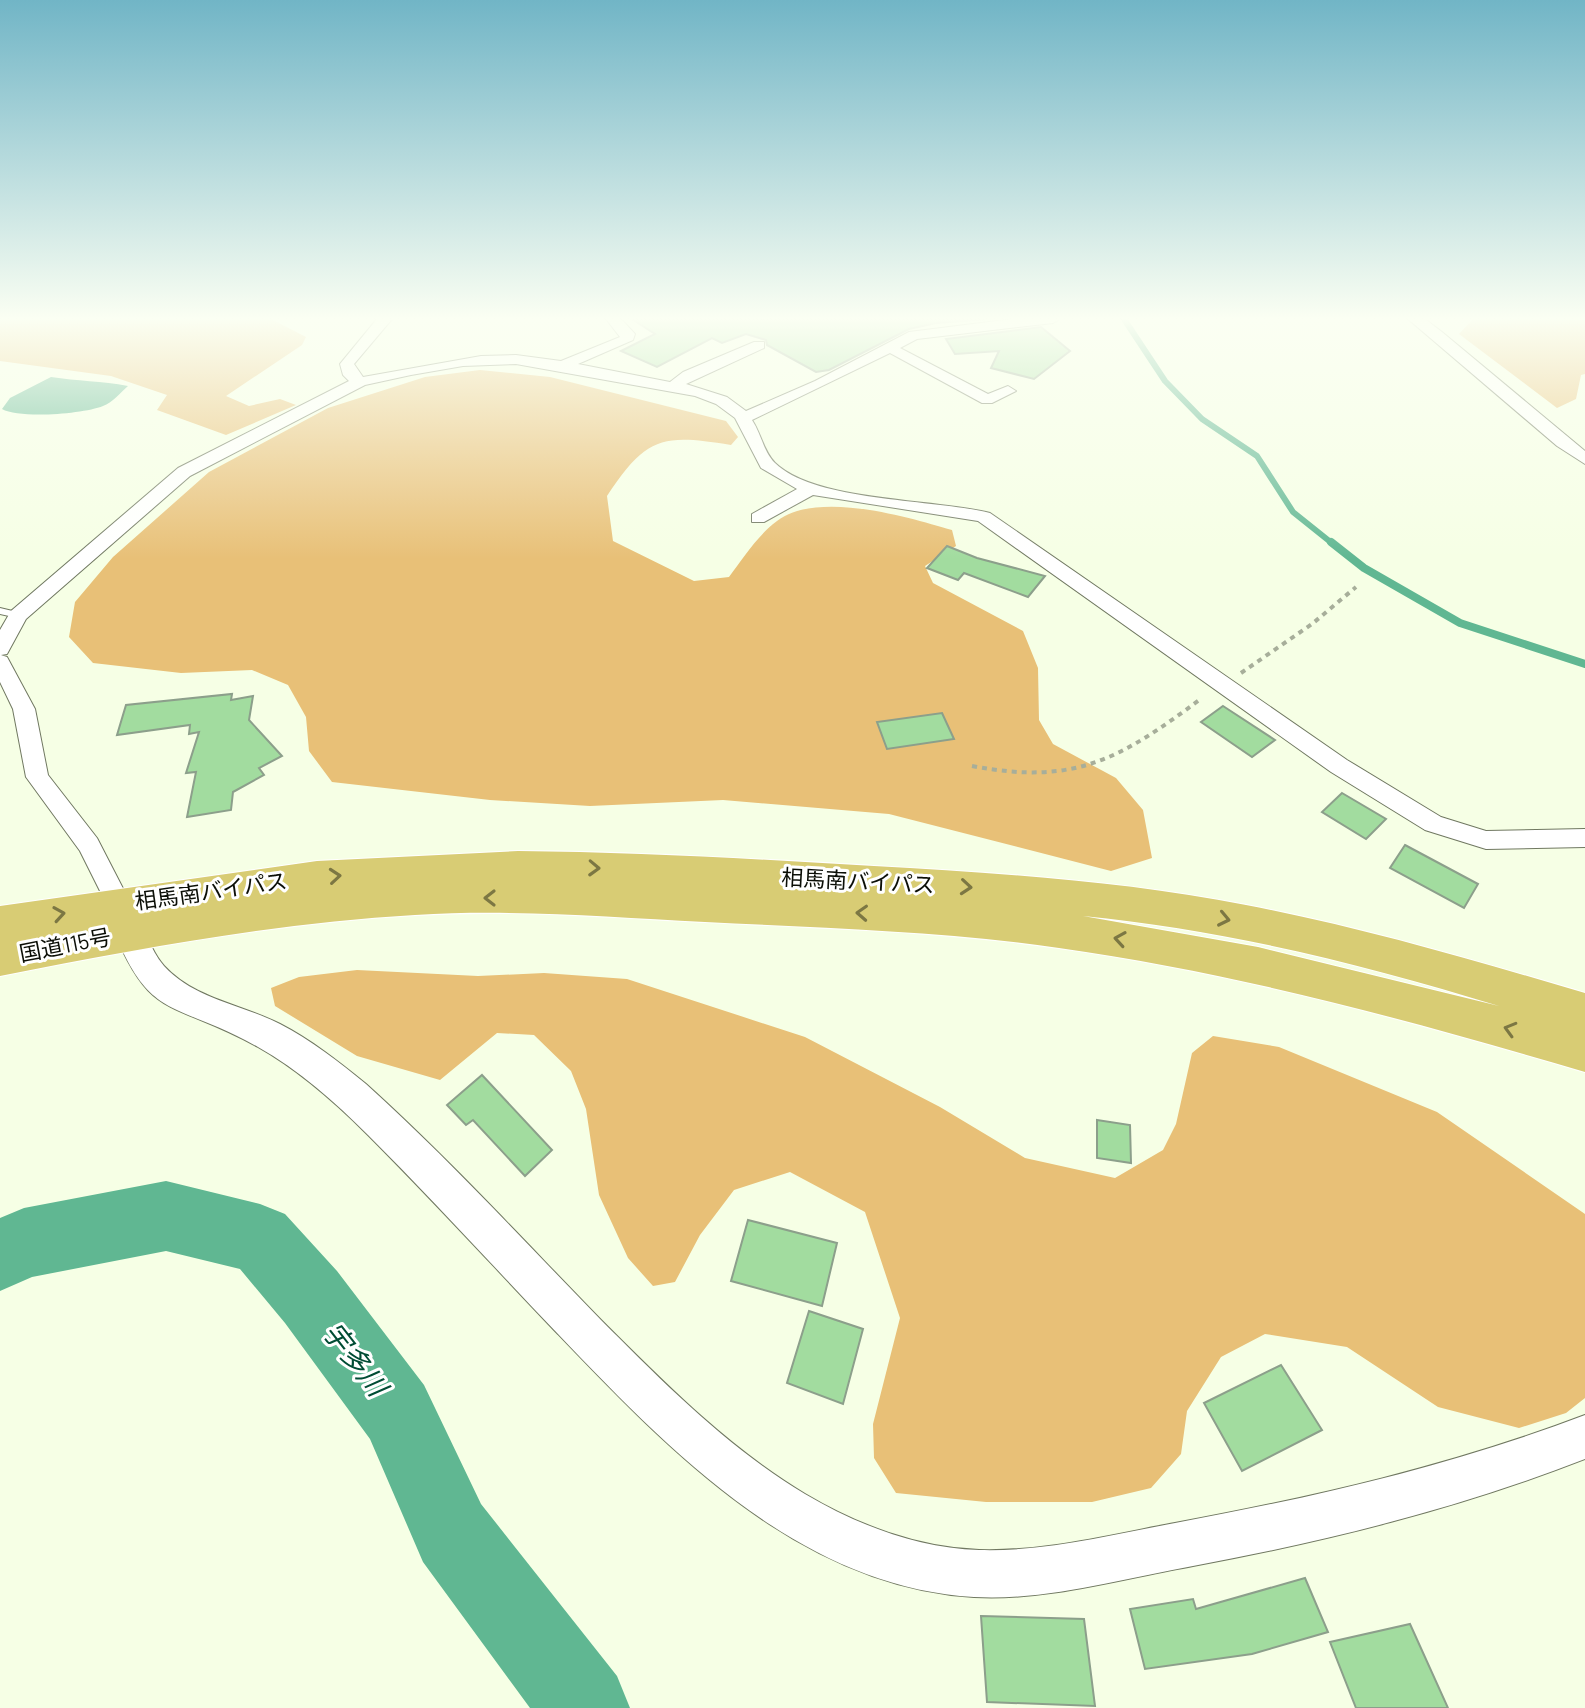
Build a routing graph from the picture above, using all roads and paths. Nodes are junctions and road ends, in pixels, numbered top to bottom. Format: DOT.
graph roads {
  1 [pos="327,399"];
  2 [pos="711,399"];
  3 [pos="785,399"];
  4 [pos="1512,399"];
  5 [pos="745,417"];
  6 [pos="1585,459"];
  7 [pos="810,489"];
  8 [pos="758,518"];
  9 [pos="1356,587"];
  10 [pos="0,611"];
  11 [pos="18,615"];
  12 [pos="0,649"];
  13 [pos="0,662"];
  14 [pos="1224,684"];
  15 [pos="972,766"];
  16 [pos="1585,838"];
  17 [pos="125,918"];
  18 [pos="0,924"];
  19 [pos="0,958"];
  20 [pos="1585,1013"];
  21 [pos="1585,1051"];
  22 [pos="1585,1437"];
  1 -- 11 [label="street"];
  2 -- 5 [label="street"];
  3 -- 5 [label="street"];
  4 -- 6 [label="street"];
  5 -- 7 [label="street"];
  7 -- 8 [label="street"];
  7 -- 14 [label="street"];
  9 -- 14 [label="path"];
  10 -- 11 [label="lane"];
  11 -- 12 [label="street"];
  13 -- 17 [label="street"];
  14 -- 15 [label="path"];
  14 -- 16 [label="street"];
  18 -- 17 [label="highway, 国道115号, one-way"];
  17 -- 19 [label="highway, 国道115号"];
  17 -- 20 [label="highway, 相馬南バイパス, one-way"];
  21 -- 17 [label="highway, 相馬南バイパス, one-way"];
  17 -- 22 [label="street"];
}
